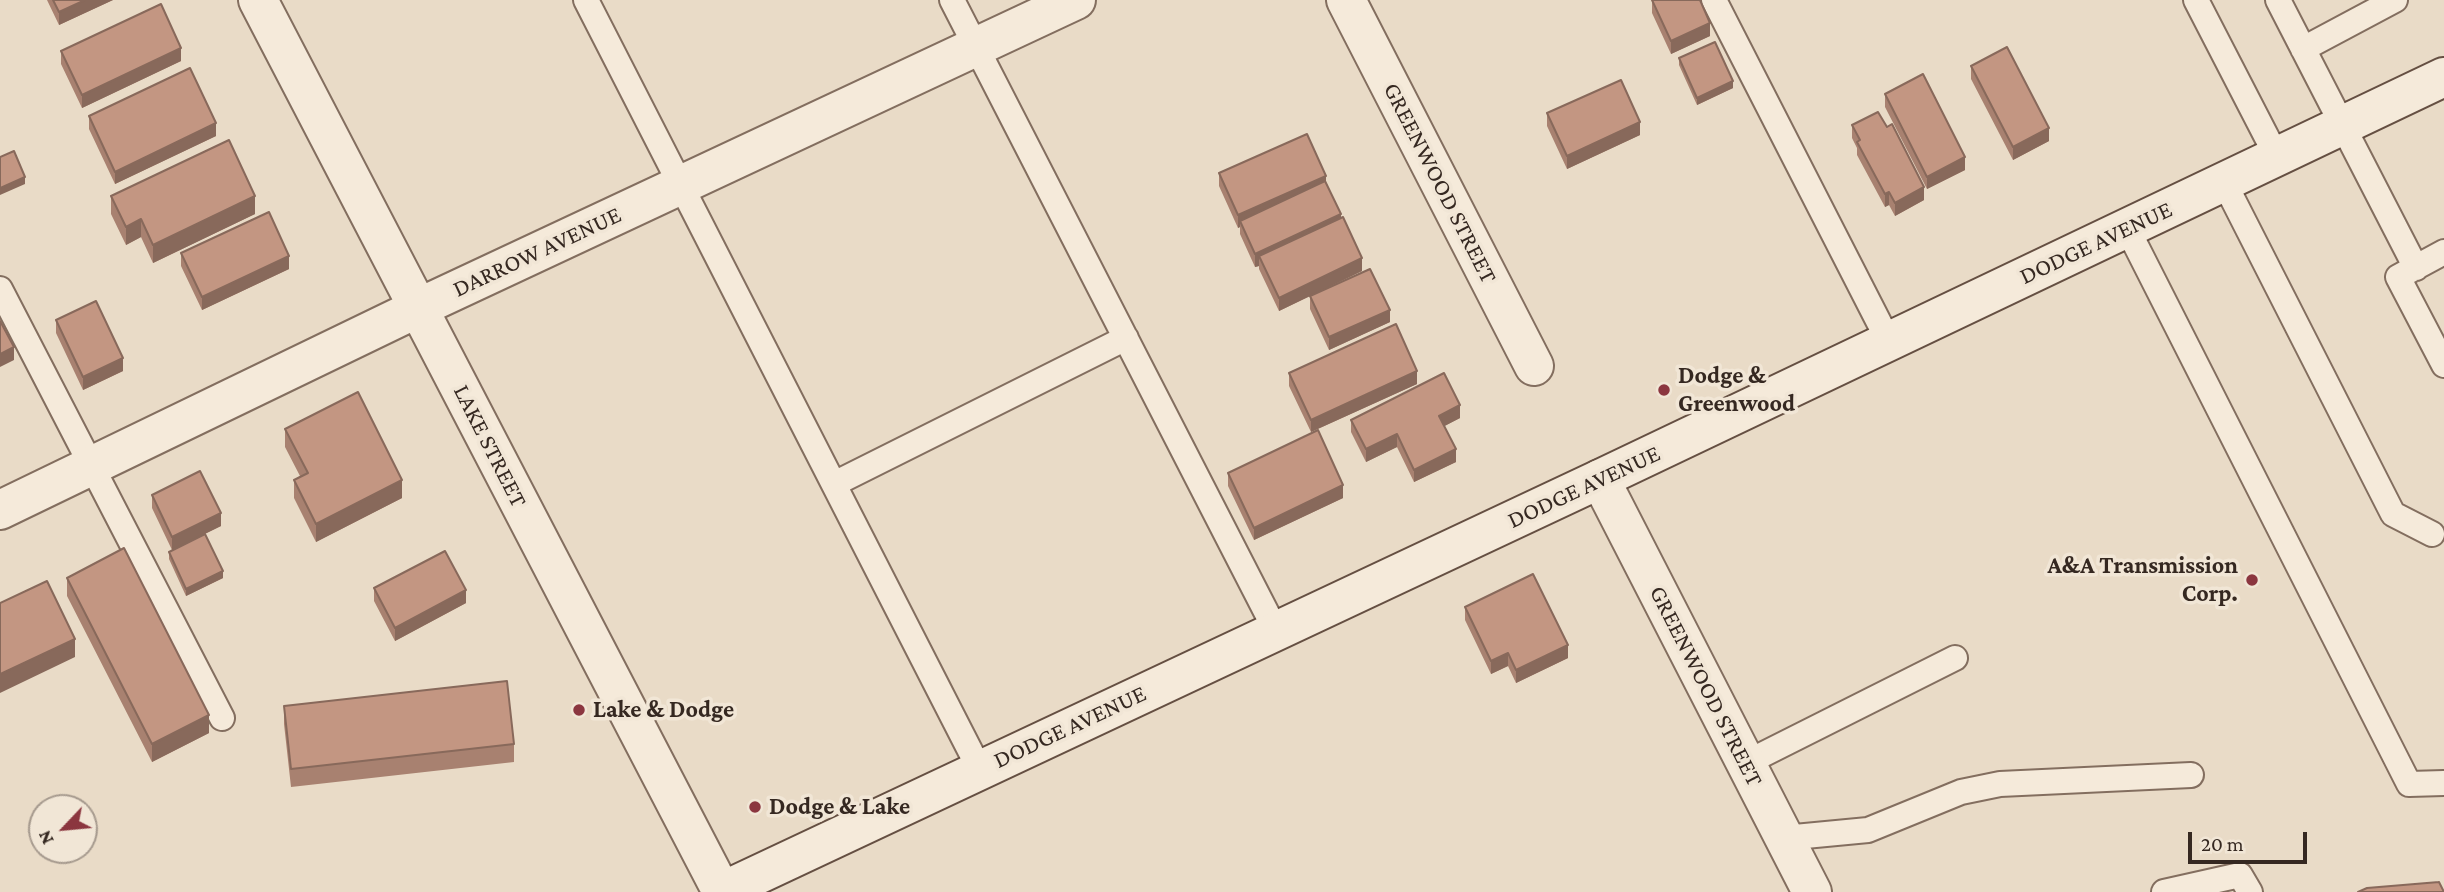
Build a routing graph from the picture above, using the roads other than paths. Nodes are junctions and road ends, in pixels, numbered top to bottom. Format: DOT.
graph roads {
  1 [pos="258,0"];
  2 [pos="586,0"];
  3 [pos="953,0"];
  4 [pos="1076,0"];
  5 [pos="1346,0"];
  6 [pos="2196,0"];
  7 [pos="2278,0"];
  8 [pos="2395,0"];
  9 [pos="1718,1"];
  10 [pos="976,46"];
  11 [pos="2303,49"];
  12 [pos="2444,78"];
  13 [pos="2342,126"];
  14 [pos="2277,157"];
  15 [pos="2224,182"];
  16 [pos="681,185"];
  17 [pos="2127,228"];
  18 [pos="2444,252"];
  19 [pos="2407,272"];
  20 [pos="0,289"];
  21 [pos="418,308"];
  22 [pos="1126,338"];
  23 [pos="1889,342"];
  24 [pos="2444,365"];
  25 [pos="1534,366"];
  26 [pos="92,466"];
  27 [pos="1600,479"];
  28 [pos="834,484"];
  29 [pos="0,510"];
  30 [pos="2440,536"];
  31 [pos="1276,631"];
  32 [pos="1955,658"];
  33 [pos="222,718"];
  34 [pos="1746,763"];
  35 [pos="980,770"];
  36 [pos="2191,775"];
  37 [pos="2444,783"];
  38 [pos="1784,838"];
  39 [pos="722,892"];
  40 [pos="1812,892"];
  41 [pos="2164,892"];
  42 [pos="2250,892"];
  1 -- 21 [label="street, LAKE STREET"];
  2 -- 16 [label="lane"];
  3 -- 10 [label="lane"];
  4 -- 10 [label="street, DARROW AVENUE"];
  5 -- 25 [label="street, GREENWOOD STREET"];
  6 -- 14 [label="lane"];
  7 -- 11 [label="lane"];
  8 -- 11 [label="lane"];
  9 -- 23 [label="lane"];
  10 -- 16 [label="street, DARROW AVENUE"];
  10 -- 22 [label="lane"];
  11 -- 13 [label="lane"];
  12 -- 13 [label="street, DODGE AVENUE"];
  13 -- 14 [label="street, DODGE AVENUE"];
  13 -- 19 [label="lane"];
  14 -- 15 [label="street, DODGE AVENUE"];
  15 -- 17 [label="street, DODGE AVENUE"];
  15 -- 30 [label="lane"];
  16 -- 21 [label="street, DARROW AVENUE"];
  16 -- 28 [label="lane"];
  17 -- 23 [label="street, DODGE AVENUE"];
  17 -- 37 [label="lane"];
  18 -- 19 [label="lane"];
  19 -- 24 [label="lane"];
  20 -- 26 [label="lane"];
  21 -- 26 [label="street, DARROW AVENUE"];
  21 -- 39 [label="street, LAKE STREET"];
  22 -- 28 [label="lane"];
  22 -- 31 [label="lane"];
  23 -- 27 [label="street, DODGE AVENUE"];
  26 -- 29 [label="street, DARROW AVENUE"];
  26 -- 33 [label="lane"];
  27 -- 31 [label="street, DODGE AVENUE"];
  27 -- 34 [label="street, GREENWOOD STREET"];
  28 -- 35 [label="lane"];
  31 -- 35 [label="street, DODGE AVENUE"];
  32 -- 34 [label="lane"];
  34 -- 38 [label="street, GREENWOOD STREET"];
  35 -- 39 [label="street, DODGE AVENUE"];
  36 -- 38 [label="lane"];
  38 -- 40 [label="street, GREENWOOD STREET"];
  41 -- 42 [label="lane"];
}
